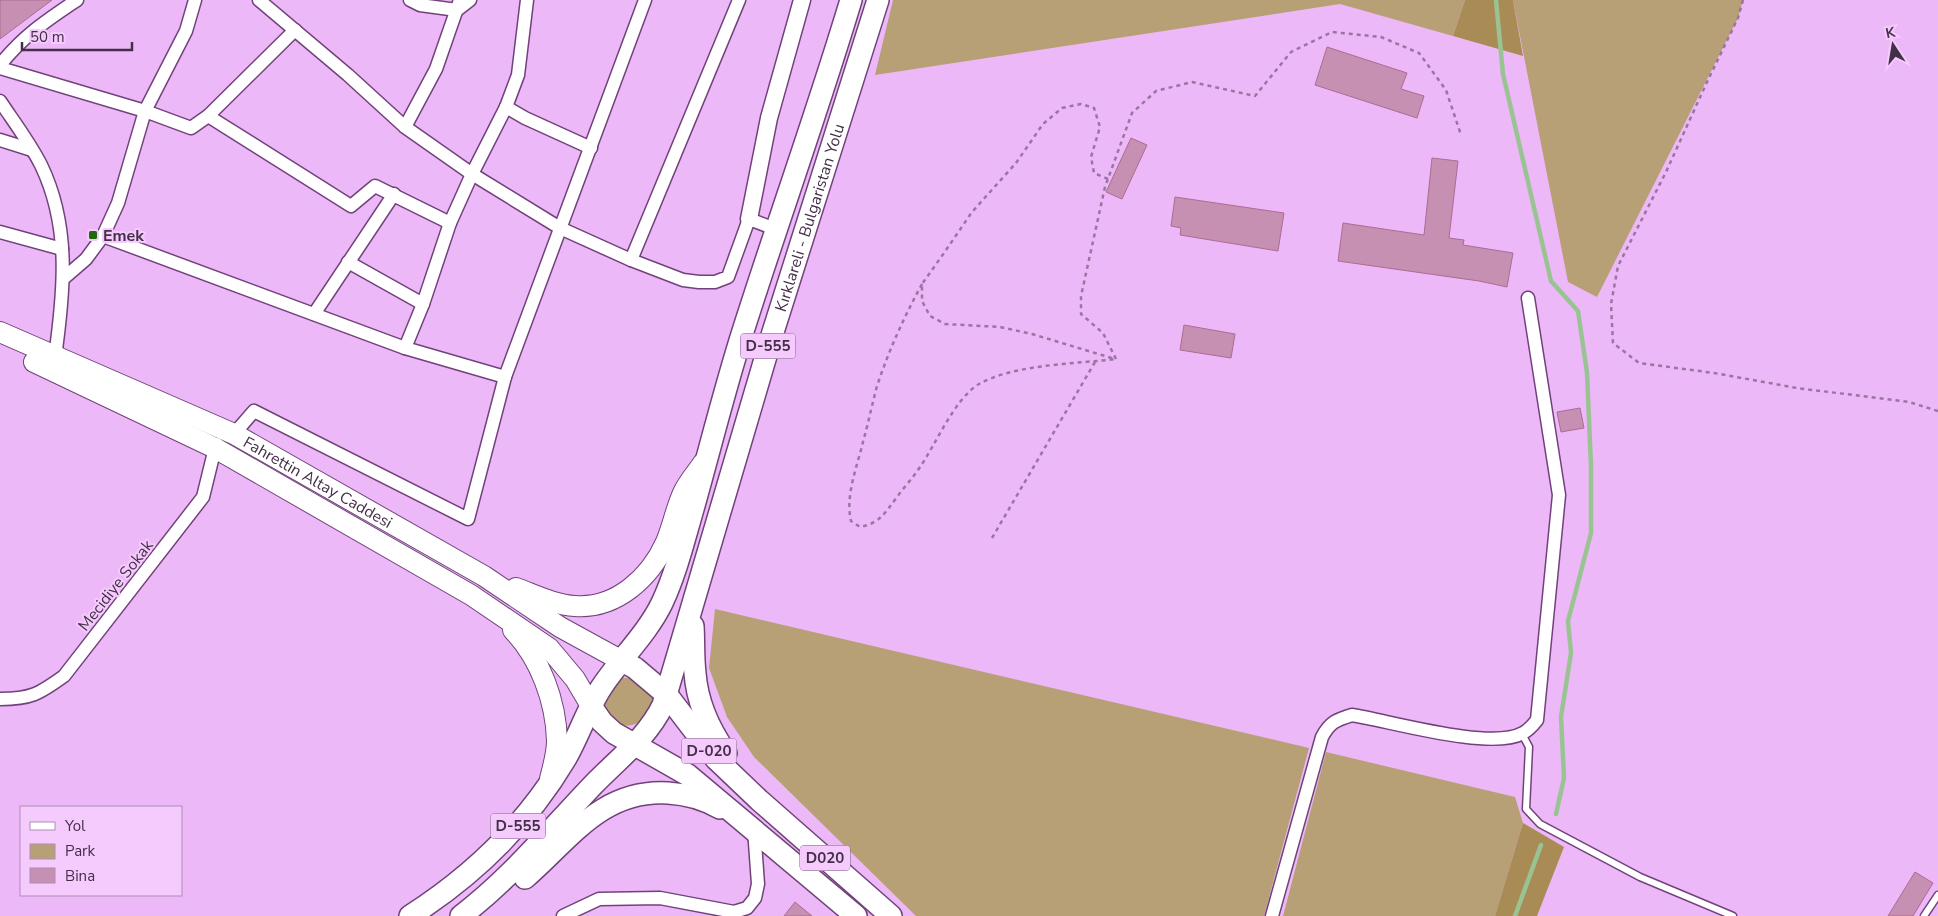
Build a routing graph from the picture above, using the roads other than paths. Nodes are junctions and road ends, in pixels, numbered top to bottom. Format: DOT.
graph roads {
  1 [pos="77,0"];
  2 [pos="195,0"];
  3 [pos="410,0"];
  4 [pos="470,0"];
  5 [pos="527,0"];
  6 [pos="645,0"];
  7 [pos="739,0"];
  8 [pos="802,0"];
  9 [pos="851,0"];
  10 [pos="878,0"];
  11 [pos="264,2"];
  12 [pos="458,5"];
  13 [pos="295,30"];
  14 [pos="0,66"];
  15 [pos="0,101"];
  16 [pos="506,107"];
  17 [pos="145,111"];
  18 [pos="208,116"];
  19 [pos="405,127"];
  20 [pos="0,140"];
  21 [pos="591,148"];
  22 [pos="32,150"];
  23 [pos="472,174"];
  24 [pos="394,194"];
  25 [pos="749,219"];
  26 [pos="450,223"];
  27 [pos="560,228"];
  28 [pos="778,230"];
  29 [pos="0,232"];
  30 [pos="103,236"];
  31 [pos="62,250"];
  32 [pos="631,260"];
  33 [pos="348,262"];
  34 [pos="64,278"];
  35 [pos="1528,298"];
  36 [pos="423,304"];
  37 [pos="314,314"];
  38 [pos="0,332"];
  39 [pos="0,346"];
  40 [pos="405,348"];
  41 [pos="56,358"];
  42 [pos="505,377"];
  43 [pos="230,432"];
  44 [pos="215,448"];
  45 [pos="708,455"];
  46 [pos="484,576"];
  47 [pos="471,595"];
  48 [pos="692,604"];
  49 [pos="622,661"];
  50 [pos="666,695"];
  51 [pos="0,698"];
  52 [pos="591,706"];
  53 [pos="1522,734"];
  54 [pos="635,744"];
  55 [pos="546,789"];
  56 [pos="759,800"];
  57 [pos="754,829"];
  58 [pos="1938,895"];
  59 [pos="410,916"];
  60 [pos="461,916"];
  61 [pos="477,916"];
  62 [pos="563,916"];
  63 [pos="856,916"];
  64 [pos="891,916"];
  65 [pos="1272,916"];
  66 [pos="1733,916"];
  67 [pos="1924,916"];
  1 -- 14 [label="street"];
  2 -- 17 [label="street"];
  3 -- 12 [label="street"];
  4 -- 12 [label="street"];
  5 -- 16 [label="street"];
  6 -- 21 [label="street"];
  7 -- 32 [label="street"];
  8 -- 25 [label="street"];
  9 -- 28 [label="highway, Kırklareli - Bulgaristan Yolu / D-555"];
  10 -- 48 [label="highway, Kırklareli - Bulgaristan Yolu / D-555"];
  11 -- 13 [label="street"];
  12 -- 19 [label="street"];
  13 -- 18 [label="street"];
  13 -- 19 [label="street"];
  14 -- 17 [label="street"];
  15 -- 22 [label="street"];
  16 -- 21 [label="street"];
  16 -- 23 [label="street"];
  17 -- 18 [label="street"];
  17 -- 30 [label="street"];
  18 -- 24 [label="street"];
  19 -- 23 [label="street"];
  20 -- 22 [label="street"];
  21 -- 27 [label="street"];
  22 -- 31 [label="street"];
  23 -- 26 [label="street"];
  23 -- 27 [label="street"];
  24 -- 26 [label="street"];
  24 -- 33 [label="street"];
  25 -- 28 [label="street"];
  25 -- 32 [label="street"];
  26 -- 36 [label="street"];
  27 -- 32 [label="street"];
  27 -- 42 [label="street"];
  28 -- 45 [label="highway, Kırklareli - Bulgaristan Yolu / D-555"];
  29 -- 31 [label="street"];
  30 -- 34 [label="street"];
  30 -- 37 [label="street"];
  31 -- 34 [label="street"];
  33 -- 36 [label="street"];
  33 -- 37 [label="street"];
  34 -- 41 [label="street"];
  35 -- 53 [label="street"];
  36 -- 40 [label="street"];
  37 -- 40 [label="street"];
  38 -- 41 [label="main road, Fahrettin Altay Caddesi"];
  39 -- 44 [label="main road, Fahrettin Altay Caddesi"];
  40 -- 42 [label="street"];
  41 -- 43 [label="main road, Fahrettin Altay Caddesi"];
  42 -- 43 [label="street, Mecidiye Sokak"];
  43 -- 44 [label="street, Mecidiye Sokak"];
  43 -- 46 [label="main road, Fahrettin Altay Caddesi"];
  44 -- 47 [label="main road, Fahrettin Altay Caddesi"];
  44 -- 51 [label="street, Mecidiye Sokak"];
  45 -- 46 [label="main road"];
  45 -- 49 [label="highway, Kırklareli - Bulgaristan Yolu / D-555"];
  46 -- 49 [label="main road, Fahrettin Altay Caddesi"];
  47 -- 52 [label="main road, Fahrettin Altay Caddesi"];
  47 -- 55 [label="main road"];
  48 -- 50 [label="highway, Kırklareli - Bulgaristan Yolu / D-555"];
  48 -- 56 [label="highway"];
  49 -- 50 [label="highway, D-020"];
  49 -- 52 [label="highway, D-555"];
  50 -- 54 [label="highway, D-555"];
  50 -- 56 [label="highway, D-020"];
  52 -- 54 [label="highway"];
  52 -- 55 [label="highway, D-555"];
  53 -- 65 [label="street"];
  53 -- 66 [label="lane"];
  54 -- 57 [label="highway"];
  54 -- 60 [label="highway, D-555"];
  55 -- 59 [label="highway, D-555"];
  56 -- 64 [label="highway, D020"];
  57 -- 61 [label="highway"];
  57 -- 62 [label="street"];
  57 -- 63 [label="highway, D020"];
  58 -- 67 [label="lane"];
}
